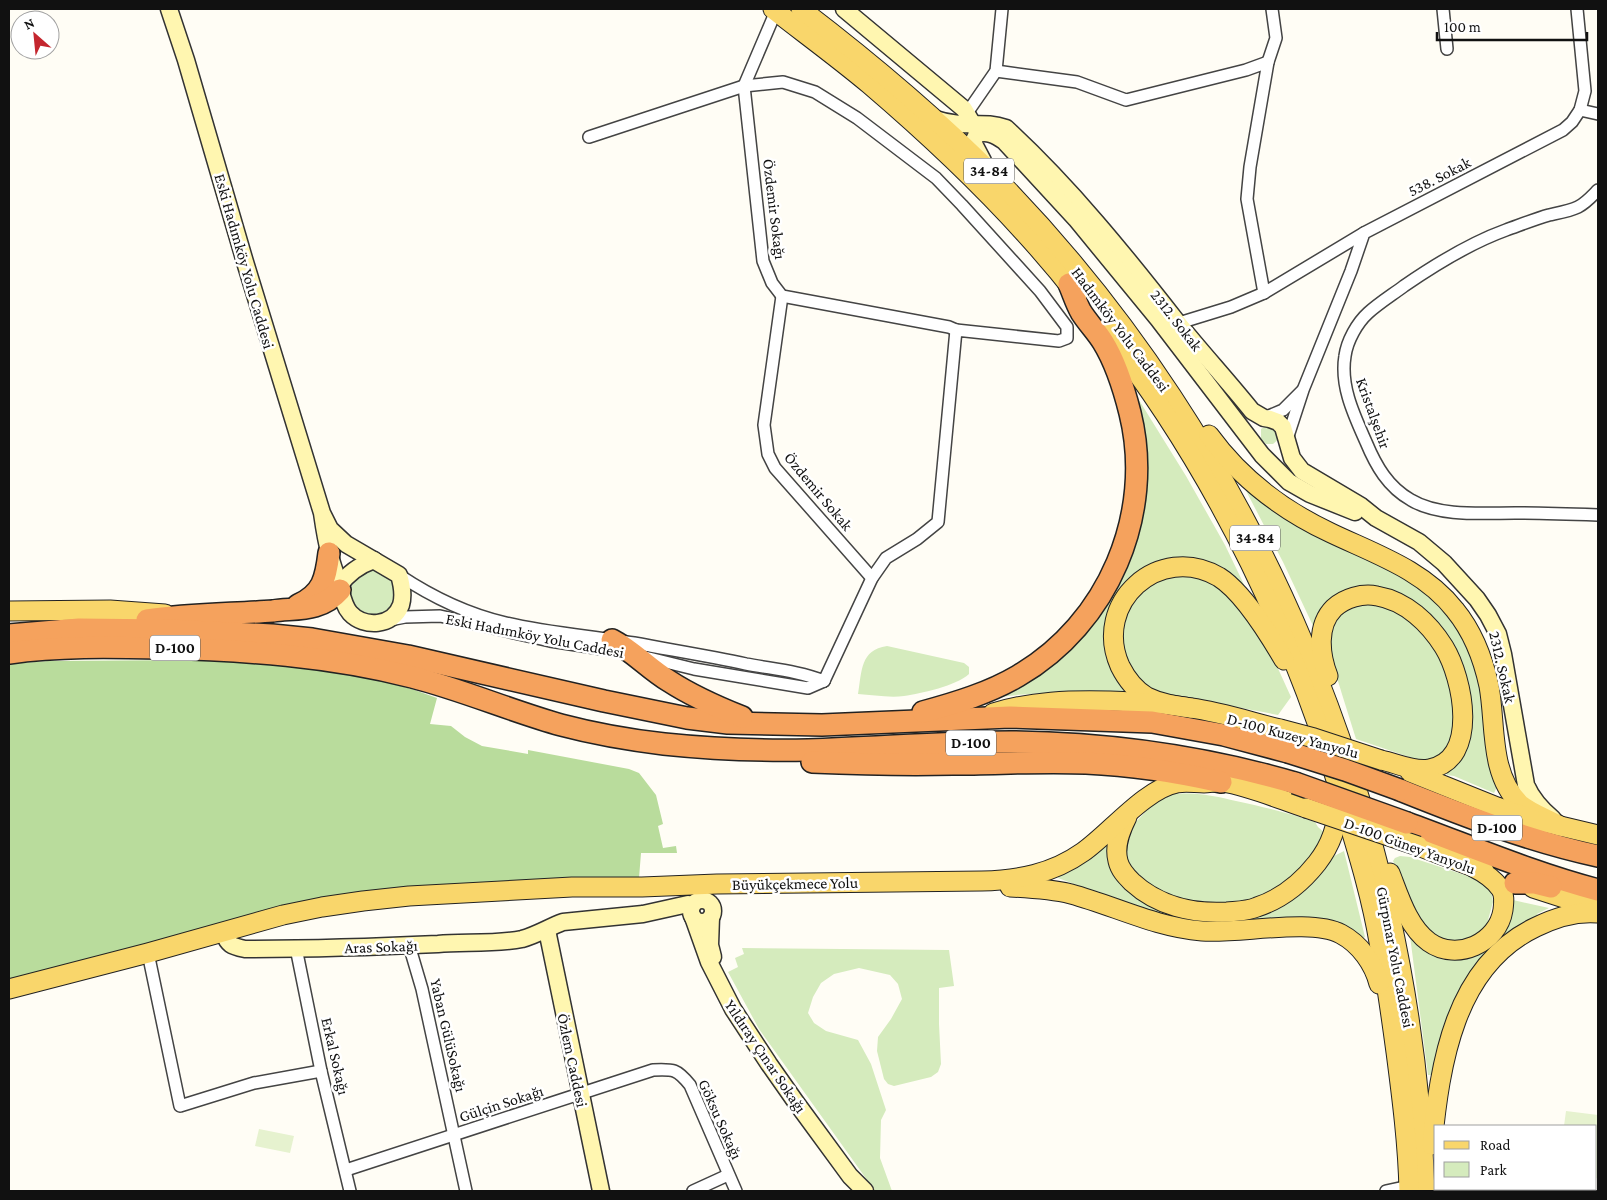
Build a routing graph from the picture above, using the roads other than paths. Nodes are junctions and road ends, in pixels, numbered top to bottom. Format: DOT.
graph roads {
  1 [pos="169,9"];
  2 [pos="801,9"];
  3 [pos="844,9"];
  4 [pos="1002,9"];
  5 [pos="1272,9"];
  6 [pos="1443,9"];
  7 [pos="1577,9"];
  8 [pos="774,10"];
  9 [pos="1447,49"];
  10 [pos="1268,62"];
  11 [pos="996,72"];
  12 [pos="744,86"];
  13 [pos="1580,110"];
  14 [pos="1598,114"];
  15 [pos="932,118"];
  16 [pos="973,123"];
  17 [pos="589,137"];
  18 [pos="990,172"];
  19 [pos="1598,190"];
  20 [pos="1364,233"];
  21 [pos="1069,284"];
  22 [pos="1264,292"];
  23 [pos="782,296"];
  24 [pos="1179,324"];
  25 [pos="956,330"];
  26 [pos="1148,362"];
  27 [pos="1304,390"];
  28 [pos="1264,418"];
  29 [pos="1287,439"];
  30 [pos="1250,440"];
  31 [pos="1260,453"];
  32 [pos="322,513"];
  33 [pos="1598,515"];
  34 [pos="1376,518"];
  35 [pos="329,553"];
  36 [pos="374,560"];
  37 [pos="399,575"];
  38 [pos="872,578"];
  39 [pos="340,588"];
  40 [pos="287,609"];
  41 [pos="9,611"];
  42 [pos="179,615"];
  43 [pos="386,621"];
  44 [pos="95,630"];
  45 [pos="9,635"];
  46 [pos="272,635"];
  47 [pos="550,636"];
  48 [pos="612,640"];
  49 [pos="9,653"];
  50 [pos="632,654"];
  51 [pos="704,655"];
  52 [pos="694,669"];
  53 [pos="824,681"];
  54 [pos="1312,706"];
  55 [pos="1191,708"];
  56 [pos="978,718"];
  57 [pos="876,724"];
  58 [pos="761,725"];
  59 [pos="1336,728"];
  60 [pos="644,741"];
  61 [pos="1381,760"];
  62 [pos="1336,779"];
  63 [pos="1221,782"];
  64 [pos="1129,812"];
  65 [pos="1560,826"];
  66 [pos="1598,835"];
  67 [pos="1373,845"];
  68 [pos="1598,856"];
  69 [pos="1473,867"];
  70 [pos="947,882"];
  71 [pos="1515,883"];
  72 [pos="717,884"];
  73 [pos="680,885"];
  74 [pos="1598,890"];
  75 [pos="1598,898"];
  76 [pos="1598,911"];
  77 [pos="712,913"];
  78 [pos="696,917"];
  79 [pos="547,930"];
  80 [pos="223,932"];
  81 [pos="409,945"];
  82 [pos="296,948"];
  83 [pos="148,953"];
  84 [pos="9,989"];
  85 [pos="1393,1030"];
  86 [pos="667,1069"];
  87 [pos="322,1071"];
  88 [pos="580,1094"];
  89 [pos="455,1136"];
  90 [pos="346,1170"];
  91 [pos="728,1175"];
  92 [pos="858,1189"];
  93 [pos="1415,1190"];
  94 [pos="350,1191"];
  95 [pos="466,1191"];
  96 [pos="600,1191"];
  97 [pos="693,1191"];
  98 [pos="736,1191"];
  99 [pos="1386,1191"];
  1 -- 32 [label="street, Eski Hadımköy Yolu Caddesi"];
  2 -- 15 [label="main road, Hadımköy Yolu Caddesi / 34-84"];
  3 -- 16 [label="street, 2312. Sokak"];
  4 -- 11 [label="street"];
  5 -- 10 [label="street"];
  6 -- 9 [label="street"];
  7 -- 13 [label="street, 538. Sokak"];
  8 -- 12 [label="street, Özdemir Sokağı"];
  8 -- 21 [label="main road, Hadımköy Yolu Caddesi / 34-84"];
  10 -- 11 [label="street"];
  10 -- 22 [label="street"];
  11 -- 16 [label="street"];
  12 -- 17 [label="street"];
  12 -- 23 [label="street, Özdemir Sokağı"];
  12 -- 25 [label="street"];
  13 -- 14 [label="street"];
  13 -- 20 [label="street, 538. Sokak"];
  15 -- 16 [label="street, 2312. Sokak"];
  15 -- 18 [label="main road, Hadımköy Yolu Caddesi / 34-84"];
  16 -- 18 [label="street"];
  16 -- 24 [label="street, 2312. Sokak"];
  16 -- 30 [label="street, 2312. Sokak"];
  18 -- 26 [label="main road, Hadımköy Yolu Caddesi / 34-84"];
  19 -- 33 [label="street, Kristalşehir"];
  20 -- 22 [label="street, 538. Sokak"];
  20 -- 27 [label="street"];
  21 -- 54 [label="main road, Hadımköy Yolu Caddesi / 34-84"];
  21 -- 57 [label="highway"];
  22 -- 24 [label="street, 538. Sokak"];
  23 -- 25 [label="street"];
  23 -- 38 [label="street, Özdemir Sokak"];
  24 -- 28 [label="street, 2312. Sokak"];
  25 -- 38 [label="street"];
  26 -- 59 [label="main road, Hadımköy Yolu Caddesi / 34-84"];
  26 -- 65 [label="main road"];
  27 -- 28 [label="street"];
  27 -- 29 [label="street"];
  28 -- 29 [label="street, 2312. Sokak"];
  28 -- 30 [label="street"];
  29 -- 31 [label="street"];
  29 -- 34 [label="street, 2312. Sokak"];
  30 -- 31 [label="street, 2312. Sokak"];
  31 -- 34 [label="street, 2312. Sokak"];
  32 -- 35 [label="street, Eski Hadımköy Yolu Caddesi"];
  32 -- 36 [label="street, Eski Hadımköy Yolu Caddesi"];
  34 -- 65 [label="street, 2312. Sokak"];
  35 -- 39 [label="street, Eski Hadımköy Yolu Caddesi"];
  35 -- 40 [label="highway"];
  36 -- 37 [label="street, Eski Hadımköy Yolu Caddesi"];
  36 -- 39 [label="street"];
  37 -- 43 [label="street"];
  37 -- 47 [label="street, Eski Hadımköy Yolu Caddesi"];
  38 -- 53 [label="street"];
  39 -- 40 [label="highway"];
  39 -- 43 [label="street, Eski Hadımköy Yolu Caddesi"];
  40 -- 42 [label="highway"];
  41 -- 42 [label="main road"];
  42 -- 44 [label="highway"];
  42 -- 46 [label="main road"];
  43 -- 47 [label="street, Eski Hadımköy Yolu Caddesi"];
  44 -- 45 [label="highway, D-100"];
  44 -- 46 [label="highway, D-100"];
  46 -- 58 [label="highway, D-100"];
  47 -- 48 [label="street, Eski Hadımköy Yolu Caddesi"];
  47 -- 50 [label="street, Eski Hadımköy Yolu Caddesi"];
  48 -- 50 [label="highway"];
  48 -- 51 [label="street, Eski Hadımköy Yolu Caddesi"];
  49 -- 60 [label="highway, D-100"];
  50 -- 52 [label="street, Eski Hadımköy Yolu Caddesi"];
  50 -- 58 [label="highway"];
  51 -- 52 [label="street"];
  51 -- 53 [label="street, Eski Hadımköy Yolu Caddesi"];
  52 -- 53 [label="street, Eski Hadımköy Yolu Caddesi"];
  54 -- 55 [label="main road"];
  54 -- 62 [label="main road, 34-84"];
  55 -- 56 [label="main road, D-100 Kuzey Yanyolu"];
  55 -- 61 [label="main road, D-100 Kuzey Yanyolu, bridge"];
  56 -- 57 [label="highway, D-100"];
  56 -- 68 [label="highway, D-100, bridge"];
  57 -- 58 [label="highway, D-100"];
  59 -- 61 [label="main road"];
  59 -- 67 [label="main road, Gürpınar Yolu Caddesi / 34-84"];
  60 -- 63 [label="highway"];
  60 -- 74 [label="highway, D-100, bridge"];
  61 -- 65 [label="main road, D-100 Kuzey Yanyolu"];
  62 -- 64 [label="main road"];
  62 -- 85 [label="main road, Gürpınar Yolu Caddesi"];
  63 -- 64 [label="main road, D-100 Güney Yanyolu"];
  63 -- 69 [label="main road, D-100 Güney Yanyolu, bridge"];
  64 -- 70 [label="main road, D-100 Güney Yanyolu"];
  65 -- 66 [label="main road, D-100 Kuzey Yanyolu"];
  67 -- 69 [label="main road"];
  67 -- 93 [label="main road, Gürpınar Yolu Caddesi"];
  69 -- 71 [label="main road, D-100 Güney Yanyolu"];
  70 -- 72 [label="main road, Büyükçekmece Yolu"];
  70 -- 85 [label="main road"];
  71 -- 75 [label="highway"];
  71 -- 76 [label="main road, D-100 Güney Yanyolu"];
  72 -- 73 [label="main road, Büyükçekmece Yolu"];
  72 -- 77 [label="street, Yıldıray Çınar Sokağı"];
  73 -- 78 [label="street, Yıldıray Çınar Sokağı"];
  73 -- 80 [label="main road, Büyükçekmece Yolu"];
  76 -- 93 [label="main road"];
  77 -- 78 [label="street, Yıldıray Çınar Sokağı"];
  77 -- 78 [label="street, Aras Sokağı"];
  78 -- 79 [label="street, Aras Sokağı"];
  78 -- 92 [label="street, Yıldıray Çınar Sokağı"];
  79 -- 81 [label="street, Aras Sokağı"];
  79 -- 88 [label="street, Özlem Caddesi"];
  80 -- 82 [label="street, Aras Sokağı"];
  80 -- 83 [label="main road, Büyükçekmece Yolu"];
  81 -- 82 [label="street, Aras Sokağı"];
  81 -- 89 [label="street, Yaban GülüSokağı"];
  82 -- 87 [label="street, Erkal Sokağı"];
  83 -- 84 [label="main road, Büyükçekmece Yolu"];
  83 -- 87 [label="street"];
  85 -- 93 [label="main road, Gürpınar Yolu Caddesi"];
  86 -- 88 [label="street, Gülçin Sokağı"];
  86 -- 91 [label="street, Göksu Sokağı"];
  87 -- 90 [label="street, Erkal Sokağı"];
  88 -- 89 [label="street, Gülçin Sokağı"];
  88 -- 96 [label="street, Özlem Caddesi"];
  89 -- 90 [label="street, Gülçin Sokağı"];
  89 -- 95 [label="street, Yaban GülüSokağı"];
  90 -- 94 [label="street, Erkal Sokağı"];
  91 -- 97 [label="street"];
  91 -- 98 [label="street, Göksu Sokağı"];
  93 -- 99 [label="street"];
}
